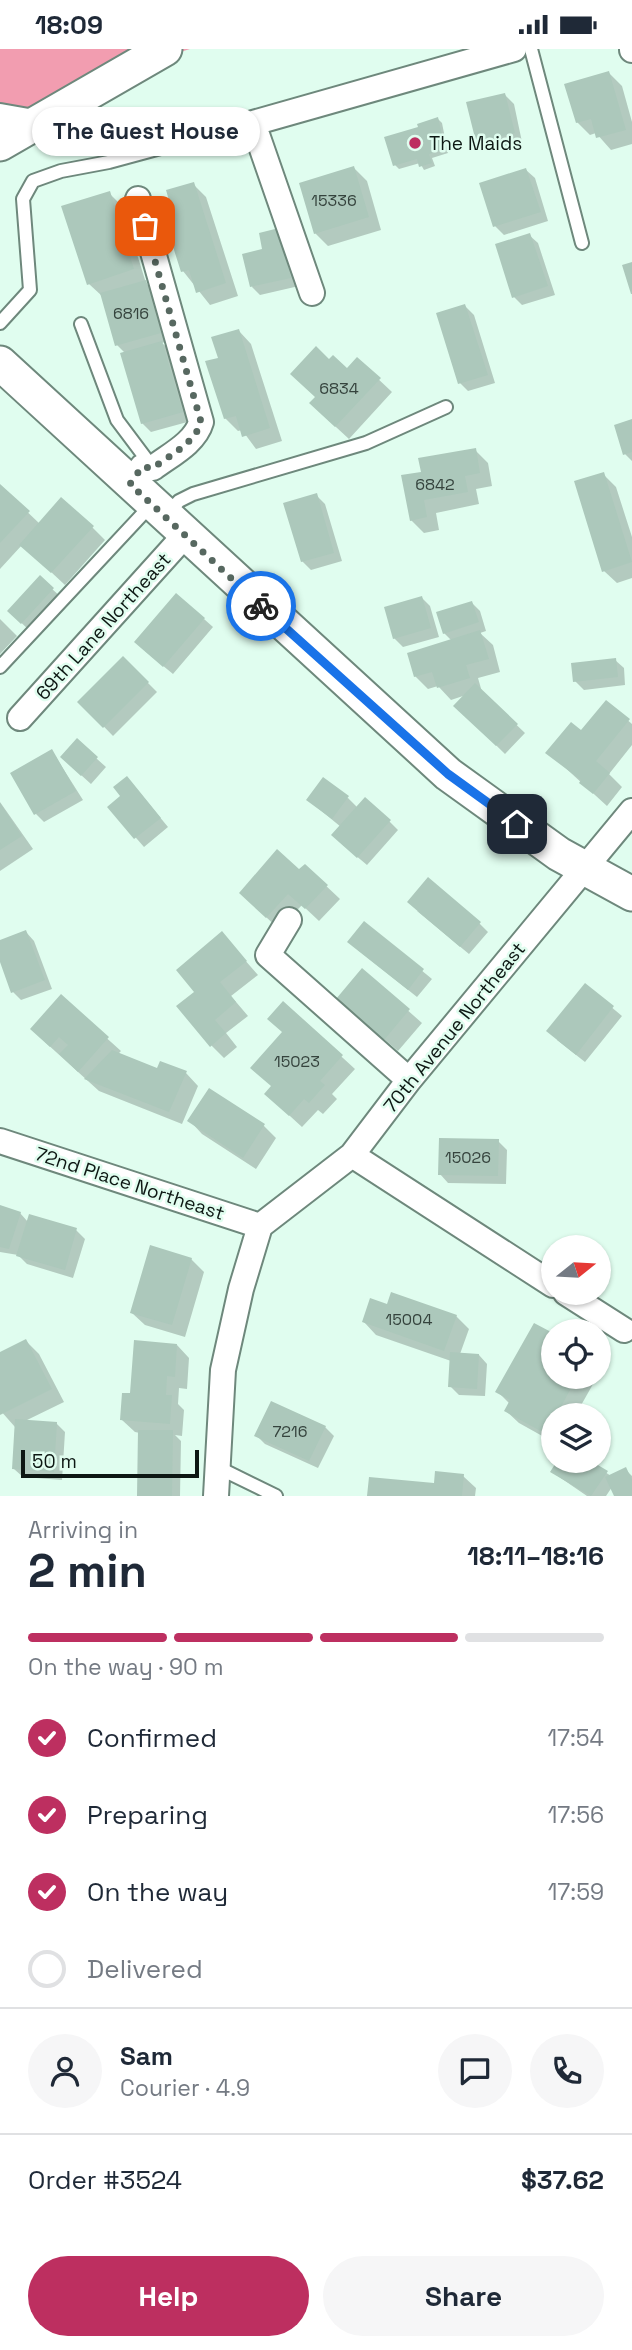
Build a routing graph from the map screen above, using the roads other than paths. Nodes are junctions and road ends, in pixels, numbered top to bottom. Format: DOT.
graph roads {
  1 [pos="165,49"];
  2 [pos="514,49"];
  3 [pos="530,49"];
  4 [pos="0,116"];
  5 [pos="34,122"];
  6 [pos="253,123"];
  7 [pos="0,143"];
  8 [pos="138,199"];
  9 [pos="582,243"];
  10 [pos="313,293"];
  11 [pos="0,323"];
  12 [pos="81,324"];
  13 [pos="1,366"];
  14 [pos="446,407"];
  15 [pos="157,501"];
  16 [pos="0,667"];
  17 [pos="20,718"];
  18 [pos="632,811"];
  19 [pos="585,868"];
  20 [pos="632,894"];
  21 [pos="289,921"];
  22 [pos="409,1080"];
  23 [pos="0,1141"];
  24 [pos="352,1155"];
  25 [pos="260,1226"];
  26 [pos="541,1277"];
  27 [pos="585,1305"];
  28 [pos="624,1330"];
  29 [pos="217,1467"];
  30 [pos="216,1496"];
  31 [pos="276,1496"];
  1 -- 5 [label="street"];
  2 -- 6 [label="street"];
  3 -- 9 [label="lane"];
  4 -- 5 [label="street"];
  5 -- 7 [label="street"];
  6 -- 10 [label="street"];
  6 -- 11 [label="lane"];
  8 -- 15 [label="street, 69th Lane Northeast"];
  12 -- 15 [label="lane"];
  13 -- 15 [label="street"];
  14 -- 15 [label="lane"];
  15 -- 16 [label="lane"];
  15 -- 17 [label="street, 69th Lane Northeast"];
  15 -- 19 [label="street"];
  18 -- 19 [label="street, 70th Avenue Northeast"];
  19 -- 20 [label="street"];
  19 -- 22 [label="street, 70th Avenue Northeast"];
  21 -- 22 [label="street"];
  22 -- 24 [label="street, 70th Avenue Northeast"];
  23 -- 25 [label="street, 72nd Place Northeast"];
  24 -- 25 [label="street, 70th Avenue Northeast"];
  24 -- 26 [label="street"];
  25 -- 29 [label="street"];
  27 -- 28 [label="street"];
  29 -- 30 [label="street"];
  29 -- 31 [label="lane"];
}
